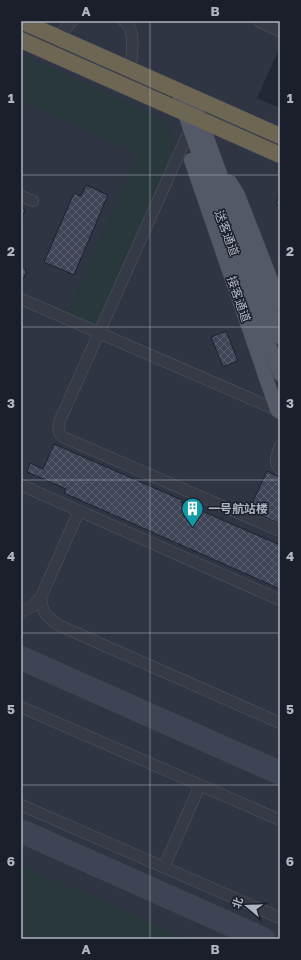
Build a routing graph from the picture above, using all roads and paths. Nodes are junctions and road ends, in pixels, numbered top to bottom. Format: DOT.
graph roads {
  1 [pos="22,21"];
  2 [pos="72,21"];
  3 [pos="124,21"];
  4 [pos="258,21"];
  5 [pos="280,31"];
  6 [pos="58,37"];
  7 [pos="21,40"];
  8 [pos="130,68"];
  9 [pos="184,93"];
  10 [pos="185,113"];
  11 [pos="192,129"];
  12 [pos="280,136"];
  13 [pos="280,155"];
  14 [pos="217,166"];
  15 [pos="21,196"];
  16 [pos="33,201"];
  17 [pos="252,281"];
  18 [pos="21,299"];
  19 [pos="280,303"];
  20 [pos="100,333"];
  21 [pos="280,337"];
  22 [pos="280,374"];
  23 [pos="278,411"];
  24 [pos="280,446"];
  25 [pos="280,469"];
  26 [pos="21,485"];
  27 [pos="69,486"];
  28 [pos="117,496"];
  29 [pos="79,511"];
  30 [pos="111,514"];
  31 [pos="183,525"];
  32 [pos="280,531"];
  33 [pos="176,543"];
  34 [pos="249,555"];
  35 [pos="280,569"];
  36 [pos="242,572"];
  37 [pos="41,597"];
  38 [pos="280,600"];
  39 [pos="21,612"];
  40 [pos="21,707"];
  41 [pos="280,723"];
  42 [pos="200,785"];
  43 [pos="21,805"];
  44 [pos="280,820"];
  45 [pos="164,867"];
  46 [pos="280,918"];
  1 -- 6 [label="highway"];
  2 -- 6 [label="street"];
  3 -- 8 [label="street"];
  4 -- 5 [label="street"];
  6 -- 8 [label="highway"];
  7 -- 10 [label="highway"];
  8 -- 9 [label="highway"];
  9 -- 10 [label="main road"];
  9 -- 11 [label="main road, 送客通道"];
  9 -- 12 [label="highway"];
  10 -- 11 [label="highway"];
  11 -- 13 [label="highway"];
  11 -- 14 [label="main road, 送客通道"];
  11 -- 17 [label="main road, 送客通道"];
  11 -- 20 [label="street"];
  11 -- 23 [label="main road, 接客通道"];
  14 -- 17 [label="main road, 送客通道"];
  14 -- 19 [label="main road"];
  15 -- 16 [label="street"];
  17 -- 21 [label="main road, 送客通道"];
  17 -- 22 [label="main road, 送客通道"];
  18 -- 20 [label="street"];
  20 -- 23 [label="street"];
  20 -- 32 [label="street"];
  24 -- 25 [label="street"];
  26 -- 29 [label="street"];
  27 -- 28 [label="path"];
  28 -- 30 [label="path"];
  28 -- 31 [label="path"];
  29 -- 37 [label="street"];
  29 -- 38 [label="street"];
  31 -- 33 [label="path"];
  31 -- 34 [label="path"];
  34 -- 35 [label="path"];
  34 -- 36 [label="path"];
  37 -- 39 [label="street"];
  37 -- 41 [label="street"];
  40 -- 42 [label="street"];
  42 -- 44 [label="street"];
  42 -- 45 [label="street"];
  43 -- 45 [label="street"];
  45 -- 46 [label="street"];
}
